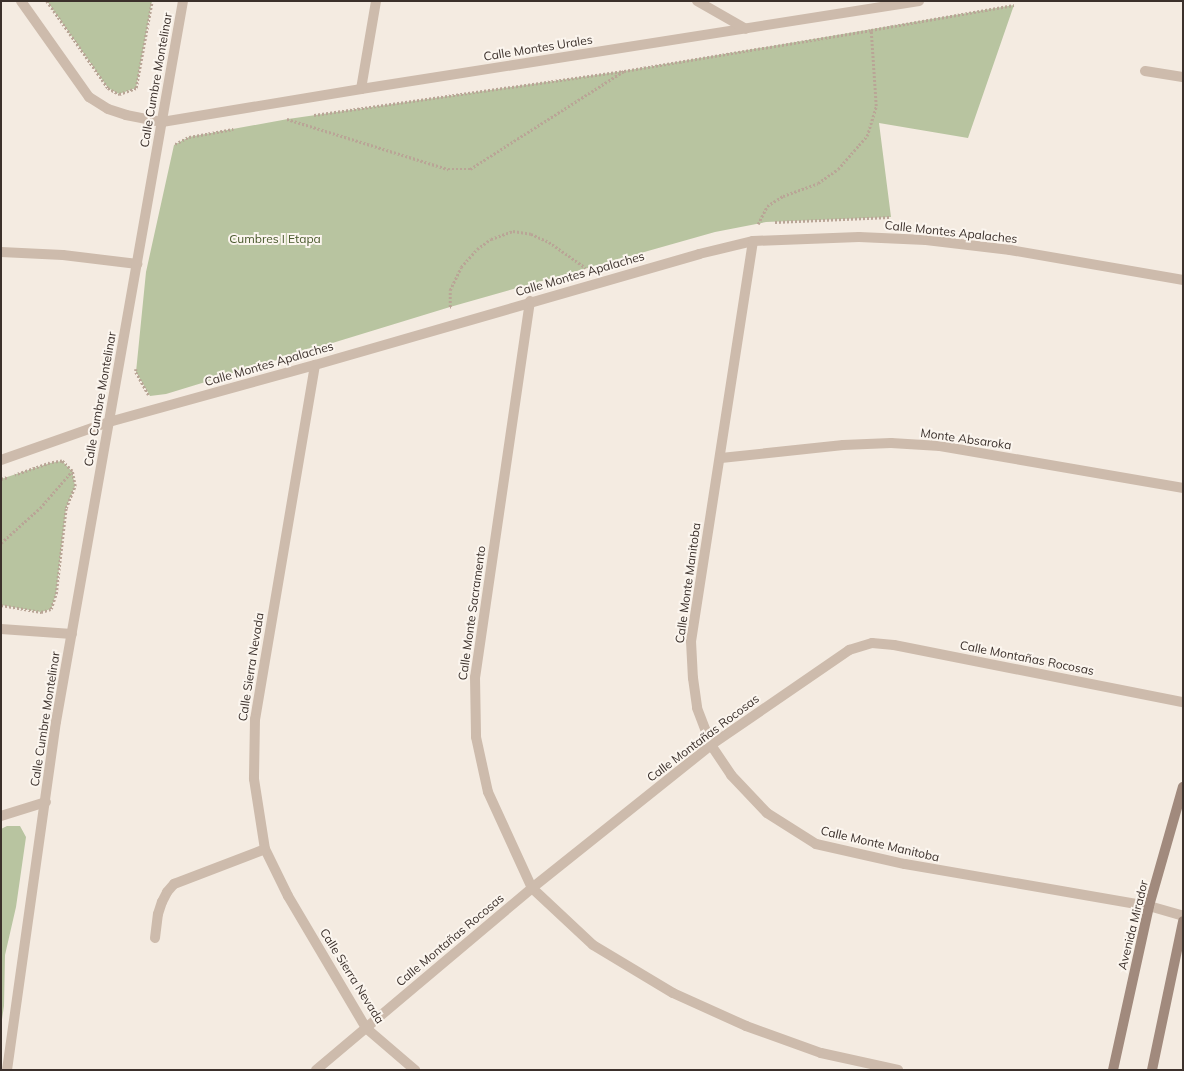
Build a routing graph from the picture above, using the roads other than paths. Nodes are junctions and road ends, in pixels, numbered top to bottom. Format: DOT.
graph roads {
  1 [pos="21,1"];
  2 [pos="183,1"];
  3 [pos="376,1"];
  4 [pos="697,1"];
  5 [pos="919,1"];
  6 [pos="746,29"];
  7 [pos="1145,71"];
  8 [pos="1183,77"];
  9 [pos="361,89"];
  10 [pos="162,122"];
  11 [pos="753,241"];
  12 [pos="1,252"];
  13 [pos="137,264"];
  14 [pos="1183,280"];
  15 [pos="530,301"];
  16 [pos="315,365"];
  17 [pos="109,422"];
  18 [pos="721,458"];
  19 [pos="1,460"];
  20 [pos="1183,488"];
  21 [pos="1,629"];
  22 [pos="72,634"];
  23 [pos="1183,702"];
  24 [pos="711,745"];
  25 [pos="1183,787"];
  26 [pos="46,802"];
  27 [pos="1,816"];
  28 [pos="265,849"];
  29 [pos="532,888"];
  30 [pos="1149,906"];
  31 [pos="1183,916"];
  32 [pos="1183,921"];
  33 [pos="155,938"];
  34 [pos="366,1028"];
  35 [pos="7,1070"];
  36 [pos="316,1070"];
  37 [pos="415,1070"];
  38 [pos="898,1070"];
  39 [pos="1113,1070"];
  40 [pos="1152,1070"];
  1 -- 10 [label="street"];
  2 -- 10 [label="street, Calle Cumbre Montelinar"];
  3 -- 9 [label="street"];
  4 -- 6 [label="street"];
  5 -- 6 [label="street, Calle Montes Urales"];
  6 -- 9 [label="street, Calle Montes Urales"];
  7 -- 8 [label="street"];
  9 -- 10 [label="street, Calle Montes Urales"];
  10 -- 13 [label="street, Calle Cumbre Montelinar"];
  11 -- 14 [label="street, Calle Montes Apalaches"];
  11 -- 15 [label="street, Calle Montes Apalaches"];
  11 -- 18 [label="street, Calle Monte Manitoba"];
  12 -- 13 [label="street"];
  13 -- 17 [label="street, Calle Cumbre Montelinar"];
  15 -- 16 [label="street, Calle Montes Apalaches"];
  15 -- 29 [label="street, Calle Monte Sacramento"];
  16 -- 17 [label="street, Calle Montes Apalaches"];
  16 -- 28 [label="street, Calle Sierra Nevada"];
  17 -- 19 [label="street, Calle Montes Apalaches"];
  17 -- 22 [label="street, Calle Cumbre Montelinar"];
  18 -- 20 [label="street, Monte Absaroka"];
  18 -- 24 [label="street, Calle Monte Manitoba"];
  21 -- 22 [label="street"];
  22 -- 26 [label="street, Calle Cumbre Montelinar"];
  23 -- 24 [label="street, Calle Montañas Rocosas"];
  24 -- 29 [label="street, Calle Montañas Rocosas"];
  24 -- 30 [label="street, Calle Monte Manitoba"];
  25 -- 30 [label="main road, Avenida Mirador"];
  26 -- 27 [label="street, Calle Cumbre Montelinar"];
  26 -- 35 [label="street, Calle Cumbre Montelinar"];
  28 -- 33 [label="street"];
  28 -- 34 [label="street, Calle Sierra Nevada"];
  29 -- 34 [label="street, Calle Montañas Rocosas"];
  29 -- 38 [label="street, Calle Monte Sacramento"];
  30 -- 31 [label="street, Calle Monte Manitoba"];
  30 -- 39 [label="main road, Avenida Mirador"];
  32 -- 40 [label="main road"];
  34 -- 36 [label="street, Calle Montañas Rocosas"];
  34 -- 37 [label="street, Calle Sierra Nevada"];
}
